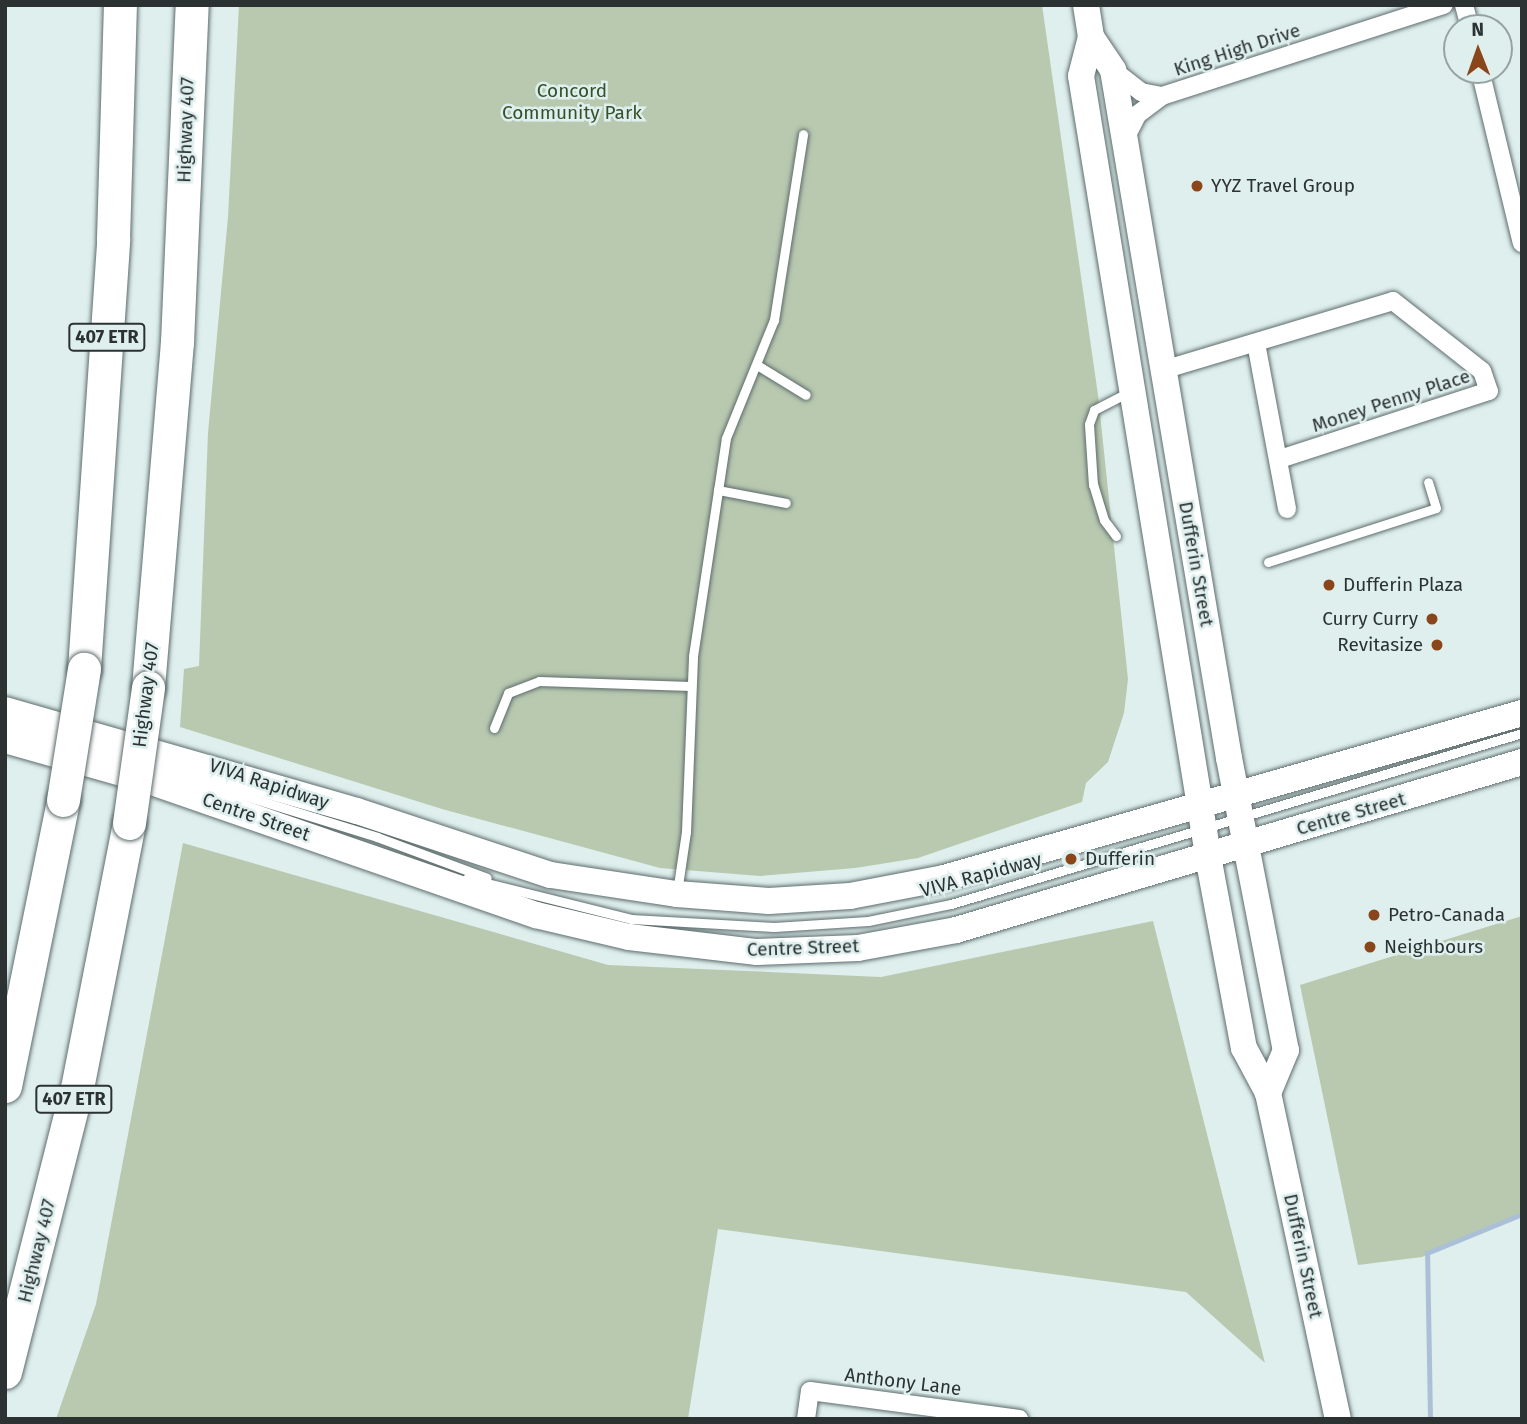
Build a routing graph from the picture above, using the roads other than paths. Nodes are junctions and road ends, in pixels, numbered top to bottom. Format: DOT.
graph roads {
  1 [pos="120,5"];
  2 [pos="192,5"];
  3 [pos="1086,5"];
  4 [pos="1444,5"];
  5 [pos="1091,37"];
  6 [pos="1113,70"];
  7 [pos="1483,84"];
  8 [pos="1162,96"];
  9 [pos="803,134"];
  10 [pos="1124,141"];
  11 [pos="1522,243"];
  12 [pos="1256,343"];
  13 [pos="757,365"];
  14 [pos="1163,370"];
  15 [pos="806,395"];
  16 [pos="1133,396"];
  17 [pos="1280,459"];
  18 [pos="1428,482"];
  19 [pos="718,490"];
  20 [pos="786,503"];
  21 [pos="1287,509"];
  22 [pos="1116,536"];
  23 [pos="1268,562"];
  24 [pos="691,686"];
  25 [pos="5,710"];
  26 [pos="1522,713"];
  27 [pos="5,725"];
  28 [pos="494,728"];
  29 [pos="1522,733"];
  30 [pos="5,740"];
  31 [pos="1522,762"];
  32 [pos="1236,813"];
  33 [pos="1203,829"];
  34 [pos="390,862"];
  35 [pos="518,889"];
  36 [pos="677,894"];
  37 [pos="5,1086"];
  38 [pos="1268,1093"];
  39 [pos="5,1372"];
  40 [pos="1007,1418"];
  41 [pos="806,1419"];
  42 [pos="1338,1419"];
  1 -- 37 [label="highway, 407 ETR, bridge"];
  2 -- 39 [label="highway, Highway 407 / 407 ETR, bridge"];
  3 -- 5 [label="main road, Dufferin Street"];
  4 -- 8 [label="street, King High Drive"];
  5 -- 6 [label="main road, Dufferin Street"];
  5 -- 16 [label="main road, Dufferin Street"];
  6 -- 8 [label="street, King High Drive"];
  6 -- 10 [label="main road, Dufferin Street"];
  7 -- 11 [label="street"];
  8 -- 10 [label="street, King High Drive"];
  9 -- 13 [label="lane"];
  10 -- 14 [label="main road, Dufferin Street"];
  12 -- 14 [label="street, Money Penny Place"];
  12 -- 17 [label="street"];
  12 -- 17 [label="street, Money Penny Place"];
  13 -- 15 [label="lane"];
  13 -- 19 [label="lane"];
  14 -- 32 [label="main road, Dufferin Street"];
  16 -- 22 [label="lane"];
  16 -- 32 [label="main road"];
  16 -- 33 [label="main road, Dufferin Street"];
  17 -- 21 [label="street"];
  18 -- 23 [label="lane"];
  19 -- 20 [label="lane"];
  19 -- 24 [label="lane"];
  24 -- 28 [label="lane"];
  24 -- 36 [label="lane"];
  25 -- 36 [label="main road, Centre Street"];
  26 -- 32 [label="main road, Centre Street"];
  27 -- 35 [label="lane, VIVA Rapidway"];
  29 -- 32 [label="lane"];
  30 -- 34 [label="main road, Centre Street"];
  31 -- 32 [label="main road, Centre Street"];
  32 -- 33 [label="main road, Centre Street"];
  32 -- 33 [label="main road, Centre Street"];
  32 -- 38 [label="main road, Dufferin Street"];
  33 -- 34 [label="main road, Centre Street"];
  33 -- 35 [label="lane, VIVA Rapidway"];
  33 -- 36 [label="main road, Centre Street"];
  33 -- 38 [label="main road, Dufferin Street"];
  34 -- 35 [label="lane, VIVA Rapidway"];
  38 -- 42 [label="main road, Dufferin Street"];
  40 -- 41 [label="street, Anthony Lane"];
}
